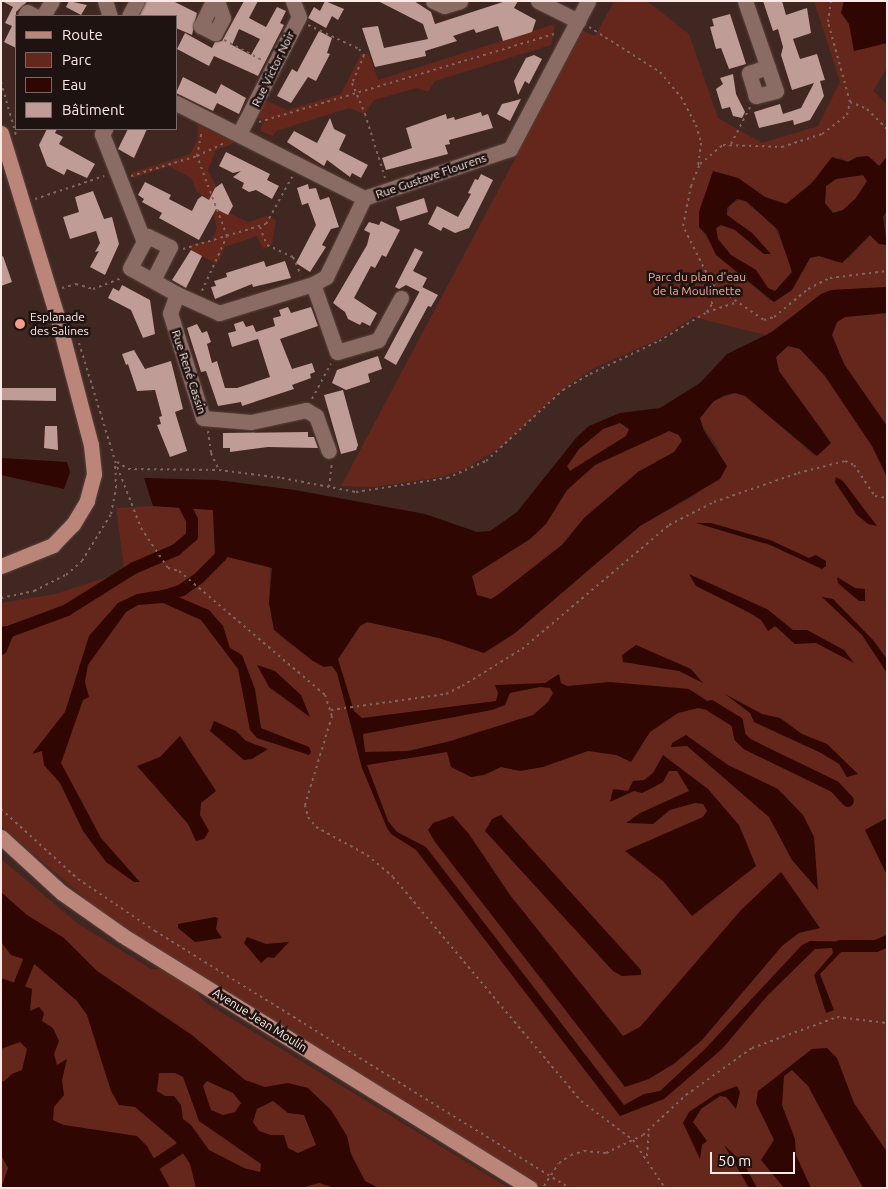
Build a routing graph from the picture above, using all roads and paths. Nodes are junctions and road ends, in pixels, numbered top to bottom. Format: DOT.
graph roads {
  1 [pos="52,1"];
  2 [pos="137,1"];
  3 [pos="215,1"];
  4 [pos="433,1"];
  5 [pos="460,1"];
  6 [pos="538,1"];
  7 [pos="588,1"];
  8 [pos="745,1"];
  9 [pos="831,1"];
  10 [pos="296,2"];
  11 [pos="44,15"];
  12 [pos="130,15"];
  13 [pos="575,19"];
  14 [pos="297,20"];
  15 [pos="215,33"];
  16 [pos="274,66"];
  17 [pos="356,96"];
  18 [pos="756,96"];
  19 [pos="850,102"];
  20 [pos="178,104"];
  21 [pos="203,116"];
  22 [pos="887,129"];
  23 [pos="104,130"];
  24 [pos="242,130"];
  25 [pos="1,133"];
  26 [pos="731,144"];
  27 [pos="197,156"];
  28 [pos="299,164"];
  29 [pos="698,171"];
  30 [pos="118,176"];
  31 [pos="390,190"];
  32 [pos="364,198"];
  33 [pos="35,199"];
  34 [pos="260,226"];
  35 [pos="227,236"];
  36 [pos="144,242"];
  37 [pos="166,254"];
  38 [pos="887,271"];
  39 [pos="137,272"];
  40 [pos="153,280"];
  41 [pos="309,285"];
  42 [pos="713,285"];
  43 [pos="62,288"];
  44 [pos="177,294"];
  45 [pos="401,298"];
  46 [pos="196,302"];
  47 [pos="736,303"];
  48 [pos="706,312"];
  49 [pos="337,352"];
  50 [pos="306,410"];
  51 [pos="208,421"];
  52 [pos="329,451"];
  53 [pos="115,461"];
  54 [pos="218,470"];
  55 [pos="329,487"];
  56 [pos="887,498"];
  57 [pos="1,566"];
  58 [pos="1,598"];
  59 [pos="331,710"];
  60 [pos="1,808"];
  61 [pos="1,837"];
  62 [pos="887,1022"];
  63 [pos="649,1129"];
  64 [pos="633,1140"];
  65 [pos="647,1157"];
  66 [pos="550,1175"];
  67 [pos="530,1188"];
  68 [pos="543,1188"];
  69 [pos="570,1188"];
  70 [pos="665,1188"];
  1 -- 11 [label="street"];
  2 -- 12 [label="street"];
  3 -- 15 [label="street"];
  4 -- 5 [label="street"];
  6 -- 13 [label="street"];
  7 -- 13 [label="street, Rue Gustave Flourens"];
  8 -- 18 [label="street"];
  9 -- 19 [label="path"];
  10 -- 14 [label="street, Rue Victor Noir"];
  13 -- 17 [label="path"];
  13 -- 29 [label="path"];
  13 -- 31 [label="street, Rue Gustave Flourens"];
  14 -- 16 [label="street, Rue Victor Noir"];
  14 -- 17 [label="path"];
  15 -- 16 [label="path"];
  16 -- 24 [label="street, Rue Victor Noir"];
  17 -- 24 [label="path"];
  17 -- 31 [label="path"];
  18 -- 26 [label="path"];
  19 -- 22 [label="path"];
  19 -- 26 [label="path"];
  20 -- 21 [label="street, Rue Gustave Flourens"];
  21 -- 24 [label="street, Rue Gustave Flourens"];
  21 -- 27 [label="path"];
  23 -- 30 [label="street"];
  24 -- 27 [label="path"];
  24 -- 28 [label="street, Rue Gustave Flourens"];
  25 -- 57 [label="main road"];
  26 -- 29 [label="path"];
  27 -- 30 [label="path"];
  27 -- 35 [label="path"];
  28 -- 32 [label="street, Rue Gustave Flourens"];
  28 -- 34 [label="path"];
  29 -- 42 [label="path"];
  30 -- 33 [label="path"];
  30 -- 36 [label="street"];
  31 -- 32 [label="street, Rue Gustave Flourens"];
  32 -- 41 [label="street"];
  34 -- 35 [label="path"];
  34 -- 41 [label="path"];
  35 -- 37 [label="path"];
  35 -- 46 [label="path"];
  36 -- 37 [label="street"];
  36 -- 39 [label="street"];
  37 -- 40 [label="street"];
  38 -- 47 [label="path"];
  39 -- 40 [label="street"];
  39 -- 43 [label="path"];
  40 -- 44 [label="street"];
  41 -- 46 [label="street"];
  41 -- 49 [label="street"];
  42 -- 47 [label="path"];
  42 -- 48 [label="path"];
  44 -- 46 [label="street"];
  44 -- 51 [label="street, Rue René Cassin"];
  45 -- 49 [label="street"];
  47 -- 48 [label="path"];
  48 -- 55 [label="path"];
  49 -- 50 [label="path"];
  50 -- 51 [label="street, Rue René Cassin"];
  50 -- 52 [label="street"];
  51 -- 54 [label="path"];
  52 -- 55 [label="path"];
  53 -- 54 [label="path"];
  53 -- 58 [label="path"];
  53 -- 59 [label="path"];
  54 -- 55 [label="path"];
  56 -- 59 [label="path"];
  59 -- 64 [label="path"];
  60 -- 66 [label="path"];
  61 -- 67 [label="main road, Avenue Jean Moulin"];
  62 -- 63 [label="path"];
  63 -- 64 [label="path"];
  63 -- 65 [label="path"];
  64 -- 65 [label="path"];
  64 -- 66 [label="path"];
  65 -- 70 [label="path"];
  66 -- 68 [label="path"];
  66 -- 69 [label="path"];
}
